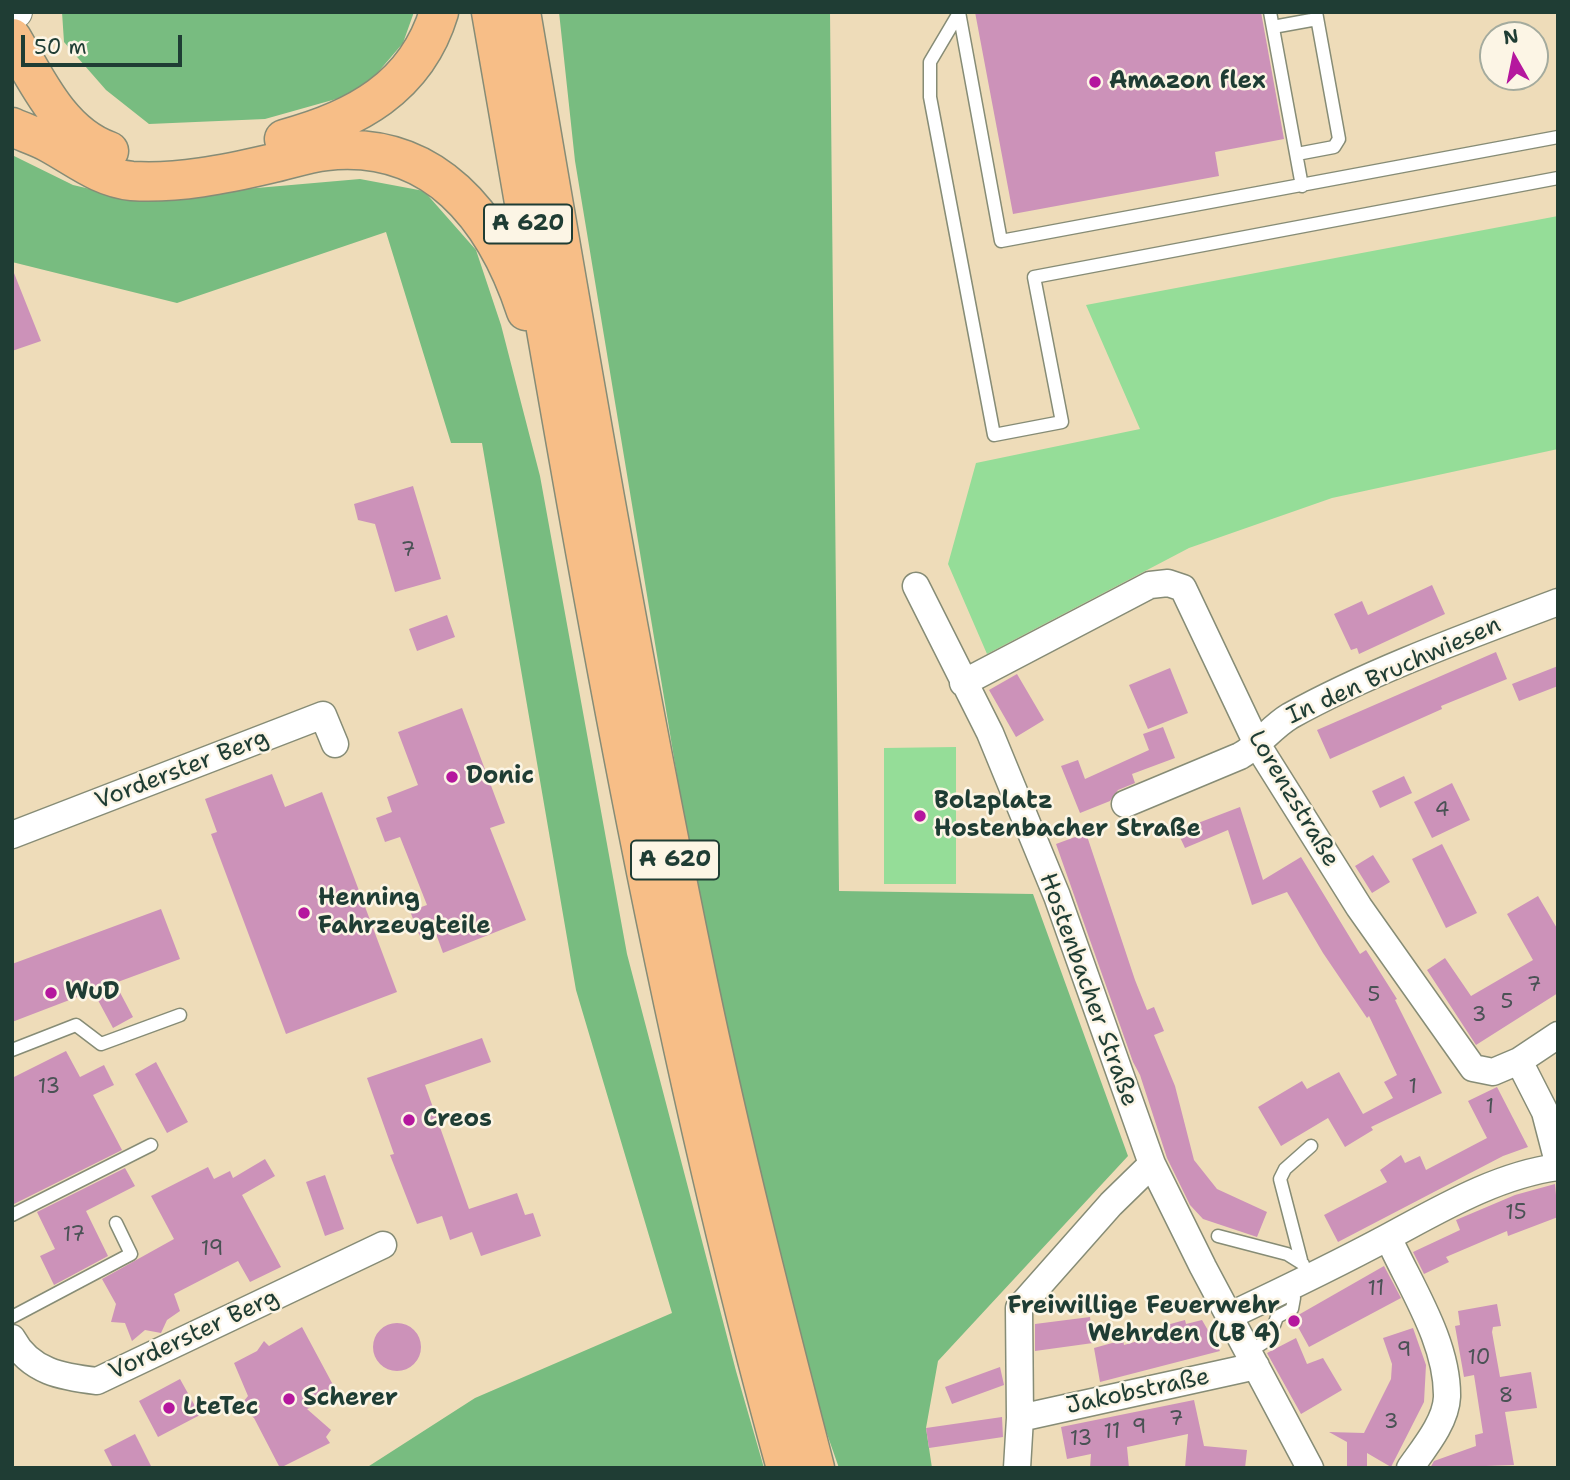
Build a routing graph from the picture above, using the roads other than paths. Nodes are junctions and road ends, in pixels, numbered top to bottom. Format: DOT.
graph roads {
  1 [pos="439,12"];
  2 [pos="491,12"];
  3 [pos="521,12"];
  4 [pos="959,12"];
  5 [pos="1270,12"];
  6 [pos="1317,16"];
  7 [pos="1273,27"];
  8 [pos="12,38"];
  9 [pos="12,106"];
  10 [pos="12,127"];
  11 [pos="1558,137"];
  12 [pos="50,143"];
  13 [pos="1297,154"];
  14 [pos="1558,178"];
  15 [pos="1302,186"];
  16 [pos="565,436"];
  17 [pos="916,586"];
  18 [pos="1558,602"];
  19 [pos="963,683"];
  20 [pos="335,744"];
  21 [pos="1258,746"];
  22 [pos="1125,804"];
  23 [pos="12,835"];
  24 [pos="180,1014"];
  25 [pos="1558,1035"];
  26 [pos="12,1050"];
  27 [pos="1520,1061"];
  28 [pos="151,1145"];
  29 [pos="1311,1146"];
  30 [pos="1558,1162"];
  31 [pos="1152,1164"];
  32 [pos="1558,1167"];
  33 [pos="12,1216"];
  34 [pos="116,1223"];
  35 [pos="1218,1236"];
  36 [pos="1388,1237"];
  37 [pos="383,1245"];
  38 [pos="1300,1275"];
  39 [pos="1231,1315"];
  40 [pos="12,1317"];
  41 [pos="12,1338"];
  42 [pos="1252,1359"];
  43 [pos="1020,1418"];
  44 [pos="786,1468"];
  45 [pos="815,1468"];
  46 [pos="1017,1468"];
  47 [pos="1310,1468"];
  48 [pos="1410,1468"];
  1 -- 8 [label="highway"];
  2 -- 16 [label="highway, A 620"];
  3 -- 45 [label="highway, A 620"];
  4 -- 14 [label="lane"];
  4 -- 15 [label="lane"];
  5 -- 7 [label="lane"];
  6 -- 7 [label="lane"];
  6 -- 13 [label="lane"];
  7 -- 13 [label="lane"];
  9 -- 12 [label="highway"];
  10 -- 12 [label="highway"];
  11 -- 15 [label="lane"];
  12 -- 16 [label="highway"];
  13 -- 15 [label="lane"];
  16 -- 44 [label="highway, A 620"];
  17 -- 19 [label="street, Hostenbacher Straße"];
  18 -- 21 [label="street, In den Bruchwiesen"];
  19 -- 21 [label="street, Lorenzstraße"];
  19 -- 31 [label="street, Hostenbacher Straße"];
  20 -- 23 [label="street, Vorderster Berg"];
  21 -- 22 [label="street, In den Bruchwiesen"];
  21 -- 27 [label="street, Lorenzstraße"];
  24 -- 26 [label="lane"];
  25 -- 27 [label="street, Lorenzstraße"];
  27 -- 30 [label="street"];
  28 -- 33 [label="lane"];
  29 -- 38 [label="lane"];
  31 -- 39 [label="street, Hostenbacher Straße"];
  31 -- 43 [label="street"];
  32 -- 36 [label="street"];
  34 -- 40 [label="lane"];
  35 -- 38 [label="lane"];
  36 -- 38 [label="street"];
  36 -- 48 [label="street"];
  37 -- 41 [label="street, Vorderster Berg"];
  38 -- 39 [label="street"];
  38 -- 42 [label="lane"];
  39 -- 42 [label="street, Hostenbacher Straße"];
  42 -- 43 [label="street, Jakobstraße"];
  42 -- 47 [label="street, Hostenbacher Straße"];
  43 -- 46 [label="street"];
}
